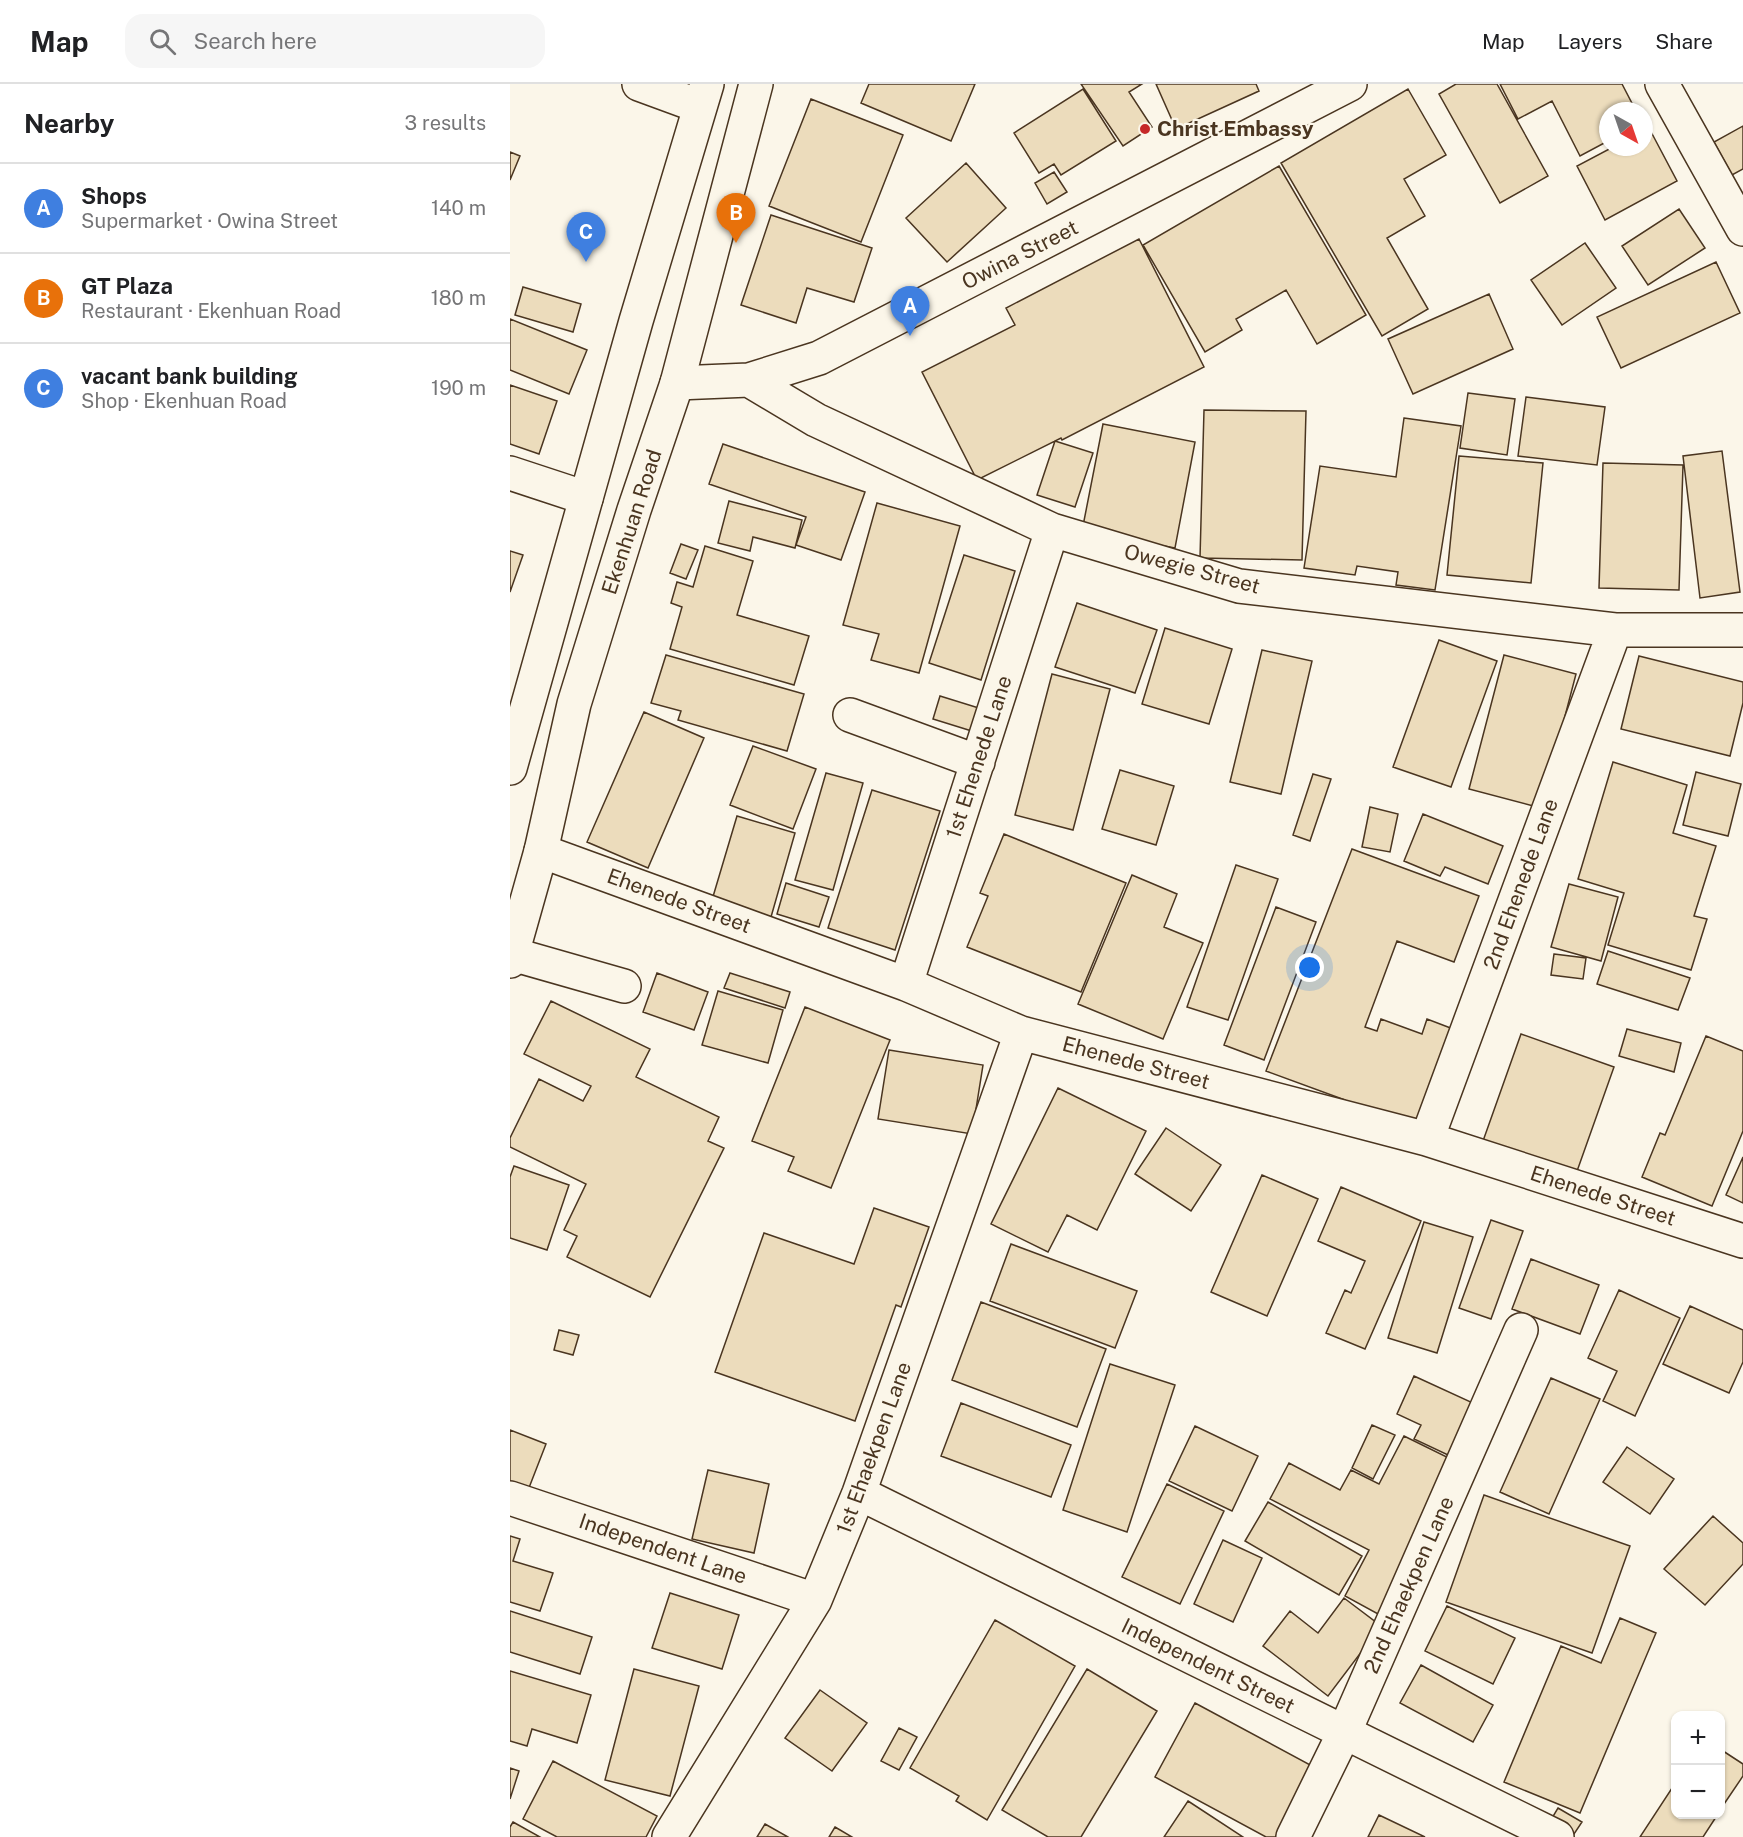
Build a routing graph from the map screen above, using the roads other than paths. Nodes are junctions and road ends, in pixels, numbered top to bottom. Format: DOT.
graph roads {
  1 [pos="639,84"];
  2 [pos="756,84"];
  3 [pos="1350,84"];
  4 [pos="1662,84"];
  5 [pos="703,95"];
  6 [pos="1743,230"];
  7 [pos="749,380"];
  8 [pos="677,383"];
  9 [pos="510,473"];
  10 [pos="586,498"];
  11 [pos="1052,530"];
  12 [pos="1615,630"];
  13 [pos="1743,630"];
  14 [pos="850,715"];
  15 [pos="978,762"];
  16 [pos="510,768"];
  17 [pos="541,850"];
  18 [pos="511,957"];
  19 [pos="906,984"];
  20 [pos="624,986"];
  21 [pos="1022,1033"];
  22 [pos="1427,1139"];
  23 [pos="1743,1241"];
  24 [pos="1521,1330"];
  25 [pos="859,1493"];
  26 [pos="510,1498"];
  27 [pos="816,1600"];
  28 [pos="1344,1733"];
  29 [pos="669,1837"];
  30 [pos="1293,1837"];
  31 [pos="1557,1837"];
  1 -- 5 [label="street"];
  2 -- 8 [label="street, Ekenhuan Road"];
  3 -- 7 [label="street, Owina Street"];
  4 -- 6 [label="street"];
  5 -- 10 [label="street"];
  7 -- 8 [label="street, Owina Street"];
  7 -- 11 [label="street, Owegie Street"];
  8 -- 17 [label="street, Ekenhuan Road"];
  9 -- 10 [label="street"];
  10 -- 16 [label="street"];
  11 -- 12 [label="street, Owegie Street"];
  11 -- 15 [label="street, 1st Ehenede Lane"];
  12 -- 13 [label="street, Owegie Street"];
  12 -- 22 [label="street, 2nd Ehenede Lane"];
  14 -- 15 [label="street"];
  15 -- 19 [label="street, 1st Ehenede Lane"];
  17 -- 18 [label="street, Ekenhuan Road"];
  17 -- 19 [label="street, Ehenede Street"];
  18 -- 20 [label="street"];
  19 -- 21 [label="street, Ehenede Street"];
  21 -- 22 [label="street, Ehenede Street"];
  21 -- 25 [label="street, 1st Ehaekpen Lane"];
  22 -- 23 [label="street, Ehenede Street"];
  24 -- 28 [label="street, 2nd Ehaekpen Lane"];
  25 -- 27 [label="street, 1st Ehaekpen Lane"];
  25 -- 28 [label="street, Independent Street"];
  26 -- 27 [label="street, Independent Lane"];
  27 -- 29 [label="street, 1st Ehaekpen Lane"];
  28 -- 30 [label="street, 2nd Ehaekpen Lane"];
  28 -- 31 [label="street, Independent Street"];
}
